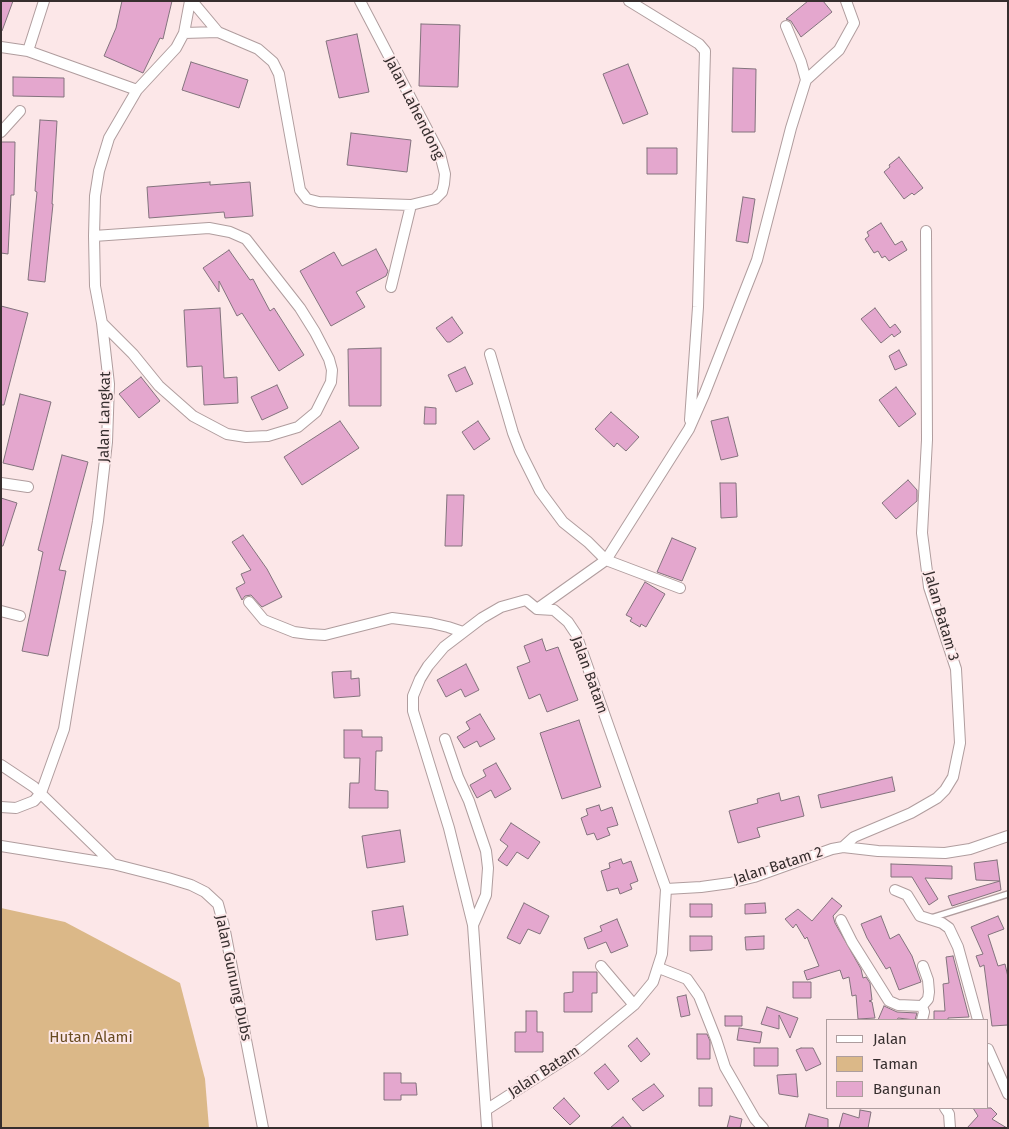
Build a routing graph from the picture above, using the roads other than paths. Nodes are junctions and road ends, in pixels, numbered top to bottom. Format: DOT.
graph roads {
  1 [pos="44,1"];
  2 [pos="191,1"];
  3 [pos="360,1"];
  4 [pos="629,1"];
  5 [pos="846,1"];
  6 [pos="786,26"];
  7 [pos="184,32"];
  8 [pos="218,32"];
  9 [pos="4,50"];
  10 [pos="28,51"];
  11 [pos="806,80"];
  12 [pos="137,90"];
  13 [pos="20,111"];
  14 [pos="1,132"];
  15 [pos="411,205"];
  16 [pos="926,231"];
  17 [pos="94,236"];
  18 [pos="391,287"];
  19 [pos="102,323"];
  20 [pos="490,354"];
  21 [pos="689,429"];
  22 [pos="1,482"];
  23 [pos="28,487"];
  24 [pos="606,560"];
  25 [pos="680,588"];
  26 [pos="249,602"];
  27 [pos="537,609"];
  28 [pos="1,611"];
  29 [pos="20,616"];
  30 [pos="463,632"];
  31 [pos="445,739"];
  32 [pos="1,765"];
  33 [pos="41,793"];
  34 [pos="1,807"];
  35 [pos="1008,836"];
  36 [pos="1,846"];
  37 [pos="843,847"];
  38 [pos="113,864"];
  39 [pos="666,889"];
  40 [pos="895,890"];
  41 [pos="1008,894"];
  42 [pos="930,918"];
  43 [pos="841,920"];
  44 [pos="473,925"];
  45 [pos="600,966"];
  46 [pos="923,966"];
  47 [pos="659,968"];
  48 [pos="634,1005"];
  49 [pos="922,1006"];
  50 [pos="922,1019"];
  51 [pos="978,1019"];
  52 [pos="989,1051"];
  53 [pos="1008,1094"];
  54 [pos="946,1109"];
  55 [pos="486,1110"];
  56 [pos="263,1128"];
  57 [pos="487,1128"];
  58 [pos="763,1128"];
  59 [pos="950,1128"];
  1 -- 10 [label="street"];
  2 -- 7 [label="street, Jalan Langkat"];
  2 -- 8 [label="street"];
  3 -- 15 [label="street, Jalan Lahendong"];
  4 -- 21 [label="street"];
  5 -- 11 [label="street"];
  6 -- 11 [label="street"];
  7 -- 8 [label="street"];
  7 -- 12 [label="street, Jalan Langkat"];
  8 -- 15 [label="street, Jalan Lahendong"];
  9 -- 10 [label="street"];
  10 -- 12 [label="street"];
  11 -- 21 [label="street"];
  12 -- 17 [label="street, Jalan Langkat"];
  13 -- 14 [label="street"];
  15 -- 18 [label="street"];
  16 -- 37 [label="street, Jalan Batam 3"];
  17 -- 19 [label="street, Jalan Langkat"];
  17 -- 19 [label="street"];
  19 -- 33 [label="street, Jalan Langkat"];
  20 -- 24 [label="street"];
  21 -- 24 [label="street"];
  22 -- 23 [label="street"];
  24 -- 25 [label="street"];
  24 -- 27 [label="street"];
  26 -- 30 [label="street"];
  27 -- 30 [label="street, Jalan Batam"];
  27 -- 39 [label="street, Jalan Batam"];
  28 -- 29 [label="street"];
  30 -- 44 [label="street, Jalan Batam"];
  31 -- 44 [label="street"];
  32 -- 33 [label="street"];
  33 -- 34 [label="street"];
  33 -- 38 [label="street"];
  35 -- 37 [label="street, Jalan Batam 2"];
  36 -- 38 [label="street, Jalan Gunung Dubs"];
  37 -- 39 [label="street, Jalan Batam 2"];
  38 -- 56 [label="street, Jalan Gunung Dubs"];
  39 -- 47 [label="street, Jalan Batam"];
  40 -- 42 [label="street"];
  41 -- 42 [label="lane"];
  42 -- 51 [label="street"];
  43 -- 49 [label="street"];
  44 -- 55 [label="street, Jalan Batam"];
  45 -- 48 [label="street"];
  46 -- 49 [label="street"];
  47 -- 48 [label="street, Jalan Batam"];
  47 -- 58 [label="street"];
  48 -- 55 [label="street, Jalan Batam"];
  49 -- 50 [label="street"];
  52 -- 53 [label="street"];
  54 -- 59 [label="street"];
  55 -- 57 [label="street, Jalan Batam"];
}
